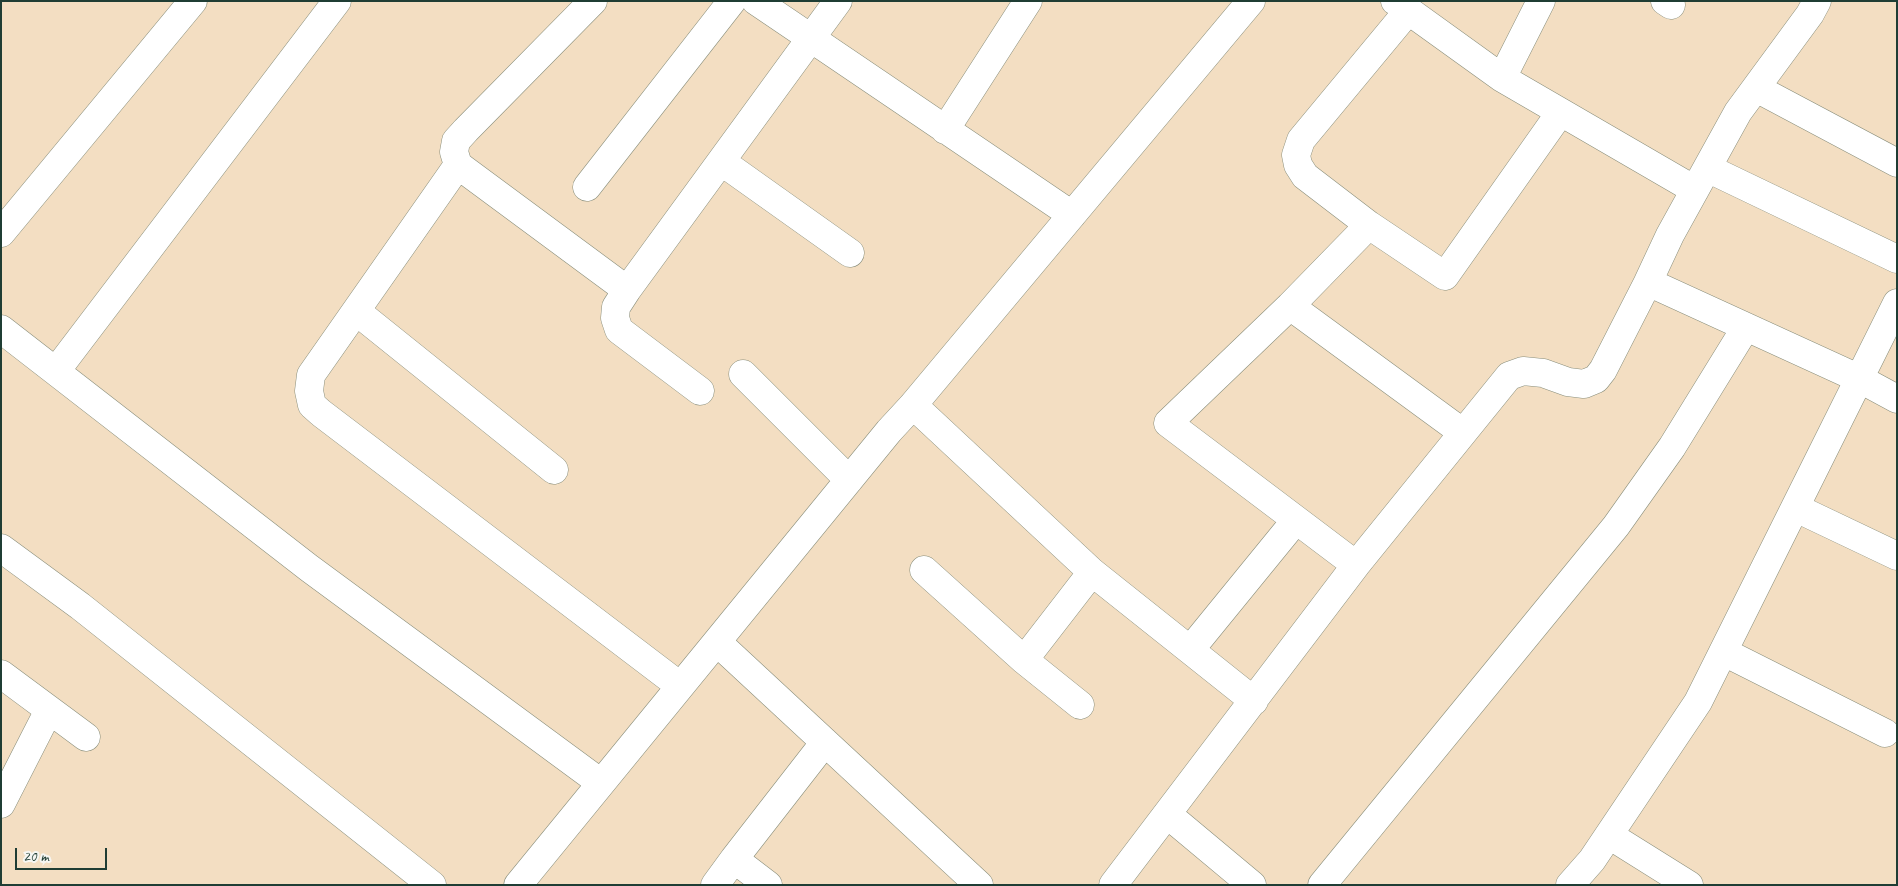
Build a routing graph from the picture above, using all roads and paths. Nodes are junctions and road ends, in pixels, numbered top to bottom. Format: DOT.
graph roads {
  1 [pos="193,1"];
  2 [pos="336,1"];
  3 [pos="593,1"];
  4 [pos="732,1"];
  5 [pos="756,1"];
  6 [pos="838,1"];
  7 [pos="1028,1"];
  8 [pos="1250,1"];
  9 [pos="1541,1"];
  10 [pos="1817,1"];
  11 [pos="1402,6"];
  12 [pos="812,39"];
  13 [pos="1502,78"];
  14 [pos="1756,88"];
  15 [pos="1560,113"];
  16 [pos="945,130"];
  17 [pos="722,162"];
  18 [pos="1897,163"];
  19 [pos="458,164"];
  20 [pos="1701,179"];
  21 [pos="586,187"];
  22 [pos="1072,215"];
  23 [pos="1369,225"];
  24 [pos="1,232"];
  25 [pos="850,253"];
  26 [pos="1897,259"];
  27 [pos="1648,282"];
  28 [pos="627,290"];
  29 [pos="1897,303"];
  30 [pos="1290,306"];
  31 [pos="356,311"];
  32 [pos="1746,327"];
  33 [pos="1,328"];
  34 [pos="56,371"];
  35 [pos="743,374"];
  36 [pos="1860,379"];
  37 [pos="700,391"];
  38 [pos="1897,399"];
  39 [pos="913,405"];
  40 [pos="1462,432"];
  41 [pos="554,470"];
  42 [pos="849,480"];
  43 [pos="1796,508"];
  44 [pos="1296,520"];
  45 [pos="1,548"];
  46 [pos="1897,556"];
  47 [pos="1356,565"];
  48 [pos="924,570"];
  49 [pos="1092,572"];
  50 [pos="716,642"];
  51 [pos="1190,650"];
  52 [pos="1724,652"];
  53 [pos="1024,660"];
  54 [pos="1,674"];
  55 [pos="680,686"];
  56 [pos="1254,700"];
  57 [pos="1080,705"];
  58 [pos="49,710"];
  59 [pos="1885,733"];
  60 [pos="86,736"];
  61 [pos="825,742"];
  62 [pos="600,783"];
  63 [pos="1,804"];
  64 [pos="1167,814"];
  65 [pos="1609,835"];
  66 [pos="734,859"];
  67 [pos="432,885"];
  68 [pos="518,885"];
  69 [pos="715,885"];
  70 [pos="768,885"];
  71 [pos="979,885"];
  72 [pos="1113,885"];
  73 [pos="1252,885"];
  74 [pos="1322,885"];
  75 [pos="1570,885"];
  76 [pos="1689,885"];
  1 -- 24 [label="street"];
  2 -- 34 [label="street"];
  3 -- 19 [label="street"];
  4 -- 21 [label="street"];
  5 -- 12 [label="street"];
  6 -- 12 [label="street"];
  7 -- 16 [label="street"];
  8 -- 22 [label="street"];
  9 -- 13 [label="street"];
  10 -- 14 [label="street"];
  11 -- 13 [label="street"];
  11 -- 23 [label="street"];
  12 -- 16 [label="street"];
  12 -- 17 [label="street"];
  13 -- 15 [label="street"];
  14 -- 18 [label="street"];
  14 -- 20 [label="street"];
  15 -- 20 [label="street"];
  15 -- 23 [label="street"];
  16 -- 22 [label="street"];
  17 -- 25 [label="street"];
  17 -- 28 [label="street"];
  19 -- 28 [label="street"];
  19 -- 31 [label="street"];
  20 -- 26 [label="street"];
  20 -- 27 [label="street"];
  22 -- 39 [label="street"];
  23 -- 30 [label="street"];
  27 -- 32 [label="street"];
  27 -- 40 [label="street"];
  28 -- 37 [label="street"];
  29 -- 36 [label="street"];
  30 -- 40 [label="street"];
  30 -- 44 [label="street"];
  31 -- 41 [label="street"];
  31 -- 55 [label="street"];
  32 -- 36 [label="street"];
  32 -- 74 [label="street"];
  33 -- 34 [label="street"];
  34 -- 62 [label="street"];
  35 -- 42 [label="street"];
  36 -- 38 [label="street"];
  36 -- 43 [label="street"];
  39 -- 42 [label="street"];
  39 -- 49 [label="street"];
  40 -- 47 [label="street"];
  42 -- 50 [label="street"];
  43 -- 46 [label="street"];
  43 -- 52 [label="street"];
  44 -- 47 [label="street"];
  44 -- 51 [label="street"];
  45 -- 67 [label="street"];
  47 -- 56 [label="street"];
  48 -- 53 [label="street"];
  49 -- 51 [label="street"];
  49 -- 53 [label="street"];
  50 -- 55 [label="street"];
  50 -- 61 [label="street"];
  51 -- 56 [label="street"];
  52 -- 59 [label="street"];
  52 -- 65 [label="street"];
  53 -- 57 [label="street"];
  54 -- 58 [label="street"];
  55 -- 62 [label="street"];
  56 -- 64 [label="street"];
  58 -- 60 [label="street"];
  58 -- 63 [label="street"];
  61 -- 66 [label="street"];
  61 -- 71 [label="street"];
  62 -- 68 [label="street"];
  64 -- 72 [label="street"];
  64 -- 73 [label="street"];
  65 -- 75 [label="street"];
  65 -- 76 [label="street"];
  66 -- 69 [label="street"];
  66 -- 70 [label="street"];
}
